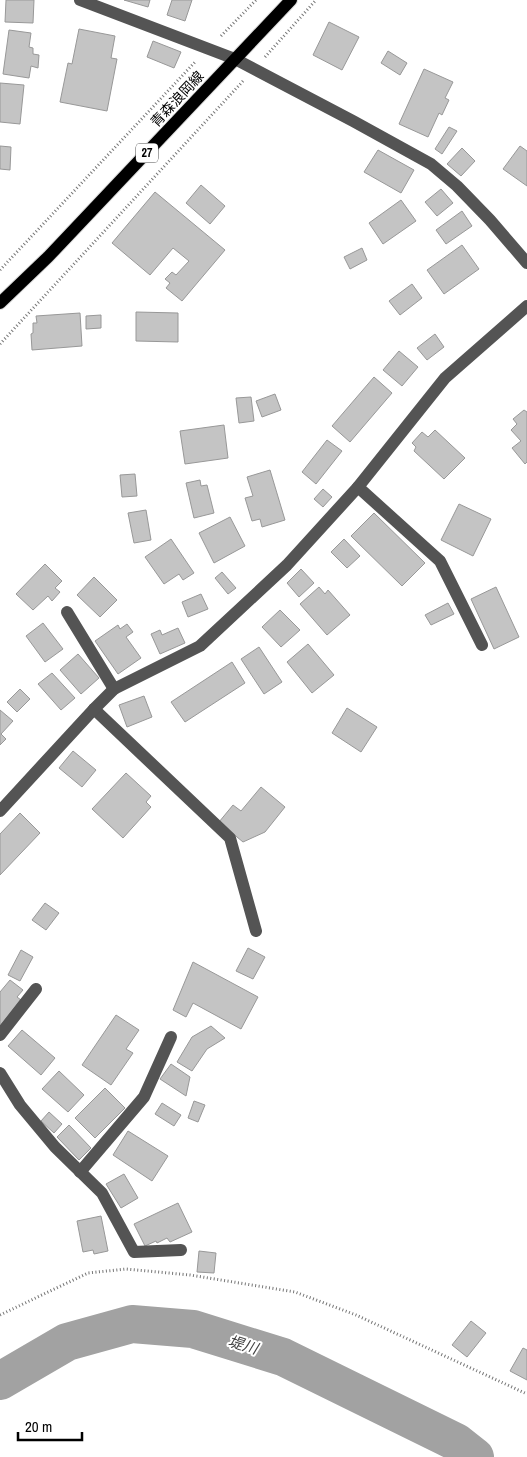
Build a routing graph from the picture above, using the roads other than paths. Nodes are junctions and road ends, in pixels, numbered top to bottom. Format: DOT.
graph roads {
  1 [pos="80,0"];
  2 [pos="291,0"];
  3 [pos="235,59"];
  4 [pos="527,262"];
  5 [pos="0,303"];
  6 [pos="527,306"];
  7 [pos="358,488"];
  8 [pos="67,612"];
  9 [pos="482,646"];
  10 [pos="114,689"];
  11 [pos="94,709"];
  12 [pos="0,811"];
  13 [pos="256,931"];
  14 [pos="36,988"];
  15 [pos="0,1036"];
  16 [pos="172,1037"];
  17 [pos="0,1073"];
  18 [pos="80,1172"];
  19 [pos="181,1250"];
  1 -- 3 [label="street"];
  2 -- 3 [label="main road, 青森浪岡線 / 27"];
  3 -- 4 [label="street"];
  3 -- 5 [label="main road, 青森浪岡線 / 27"];
  6 -- 7 [label="street"];
  7 -- 9 [label="street"];
  7 -- 10 [label="street"];
  8 -- 10 [label="street"];
  10 -- 11 [label="street"];
  11 -- 12 [label="street"];
  11 -- 13 [label="street"];
  14 -- 15 [label="street"];
  16 -- 18 [label="street"];
  17 -- 18 [label="street"];
  18 -- 19 [label="street"];
}
